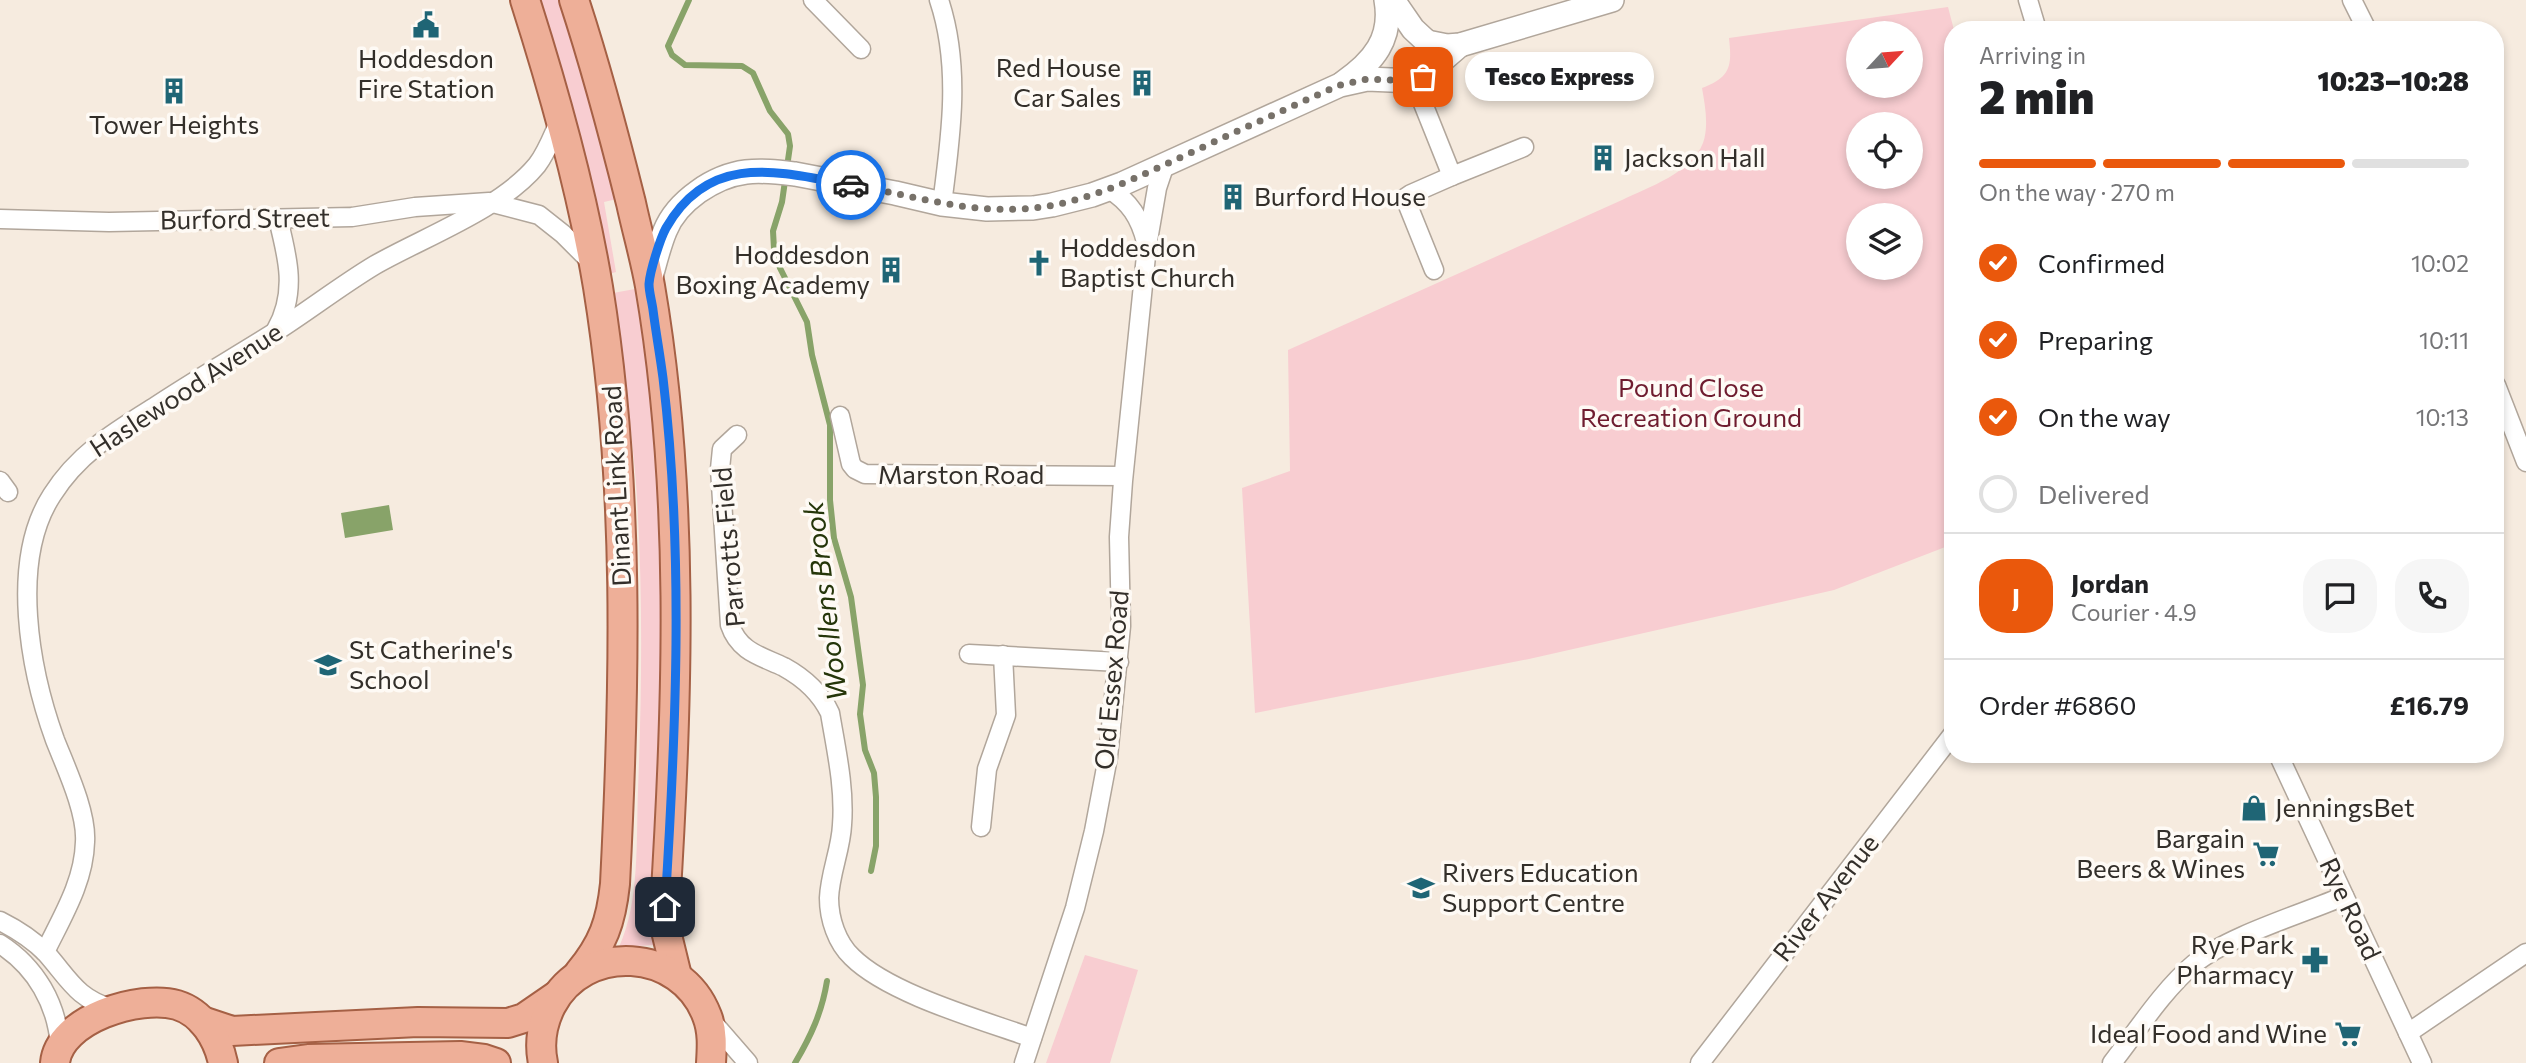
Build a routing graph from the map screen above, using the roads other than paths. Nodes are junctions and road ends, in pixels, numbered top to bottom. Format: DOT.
graph roads {
  1 [pos="525,0"];
  2 [pos="574,0"];
  3 [pos="813,0"];
  4 [pos="939,0"];
  5 [pos="1386,0"];
  6 [pos="1393,0"];
  7 [pos="1612,0"];
  8 [pos="2028,0"];
  9 [pos="2353,0"];
  10 [pos="2034,21"];
  11 [pos="2363,21"];
  12 [pos="1427,42"];
  13 [pos="1460,45"];
  14 [pos="860,49"];
  15 [pos="1434,68"];
  16 [pos="1414,81"];
  17 [pos="1340,85"];
  18 [pos="560,120"];
  19 [pos="1524,147"];
  20 [pos="1166,164"];
  21 [pos="1452,176"];
  22 [pos="1109,189"];
  23 [pos="489,202"];
  24 [pos="942,204"];
  25 [pos="0,219"];
  26 [pos="278,219"];
  27 [pos="1147,246"];
  28 [pos="593,264"];
  29 [pos="1434,270"];
  30 [pos="649,284"];
  31 [pos="274,333"];
  32 [pos="2504,406"];
  33 [pos="840,416"];
  34 [pos="737,435"];
  35 [pos="2526,462"];
  36 [pos="1124,476"];
  37 [pos="969,654"];
  38 [pos="1003,655"];
  39 [pos="1119,662"];
  40 [pos="1944,746"];
  41 [pos="2282,763"];
  42 [pos="981,827"];
  43 [pos="2344,897"];
  44 [pos="0,921"];
  45 [pos="0,944"];
  46 [pos="45,952"];
  47 [pos="2526,953"];
  48 [pos="579,974"];
  49 [pos="677,976"];
  50 [pos="556,996"];
  51 [pos="113,1009"];
  52 [pos="707,1015"];
  53 [pos="202,1021"];
  54 [pos="2408,1033"];
  55 [pos="1032,1038"];
  56 [pos="57,1054"];
  57 [pos="223,1063"];
  58 [pos="279,1063"];
  59 [pos="496,1063"];
  60 [pos="543,1063"];
  61 [pos="711,1063"];
  62 [pos="748,1063"];
  63 [pos="1024,1063"];
  64 [pos="1700,1063"];
  65 [pos="2112,1063"];
  66 [pos="2422,1063"];
  1 -- 18 [label="main road, Dinant Link Road"];
  2 -- 30 [label="main road, Dinant Link Road"];
  3 -- 14 [label="street"];
  4 -- 24 [label="street"];
  5 -- 17 [label="street"];
  6 -- 12 [label="street"];
  7 -- 13 [label="street"];
  8 -- 10 [label="street"];
  9 -- 11 [label="street"];
  12 -- 13 [label="street"];
  12 -- 15 [label="street"];
  13 -- 15 [label="street"];
  15 -- 16 [label="street"];
  16 -- 17 [label="street"];
  16 -- 21 [label="street"];
  17 -- 20 [label="street"];
  18 -- 23 [label="street"];
  18 -- 28 [label="main road, Dinant Link Road"];
  19 -- 21 [label="street"];
  20 -- 22 [label="street"];
  20 -- 27 [label="street, Old Essex Road"];
  21 -- 29 [label="street"];
  22 -- 24 [label="street"];
  22 -- 27 [label="street, Old Essex Road"];
  23 -- 26 [label="street, Burford Street"];
  23 -- 28 [label="street, Burford Street"];
  23 -- 31 [label="street, Haslewood Avenue"];
  24 -- 30 [label="street"];
  25 -- 26 [label="street, Burford Street"];
  26 -- 31 [label="street"];
  27 -- 36 [label="street, Old Essex Road"];
  28 -- 48 [label="main road, Dinant Link Road"];
  30 -- 49 [label="main road, Dinant Link Road"];
  31 -- 46 [label="street, Haslewood Avenue"];
  32 -- 35 [label="street"];
  33 -- 36 [label="street, Marston Road"];
  34 -- 55 [label="street, Parrotts Field"];
  36 -- 39 [label="street, Old Essex Road"];
  37 -- 38 [label="street"];
  38 -- 39 [label="street"];
  38 -- 42 [label="street"];
  39 -- 55 [label="street, Old Essex Road"];
  40 -- 64 [label="street, River Avenue"];
  41 -- 43 [label="street, Rye Road"];
  43 -- 54 [label="street, Rye Road"];
  43 -- 65 [label="street"];
  44 -- 46 [label="street"];
  45 -- 56 [label="street"];
  46 -- 51 [label="street"];
  47 -- 54 [label="street"];
  48 -- 49 [label="main road"];
  48 -- 50 [label="main road"];
  49 -- 52 [label="main road"];
  50 -- 53 [label="main road"];
  50 -- 60 [label="main road"];
  51 -- 53 [label="main road"];
  51 -- 56 [label="main road"];
  52 -- 61 [label="main road"];
  52 -- 62 [label="street"];
  53 -- 57 [label="main road"];
  54 -- 66 [label="street, Rye Road"];
  55 -- 63 [label="street, Old Essex Road"];
  58 -- 59 [label="main road"];
}
